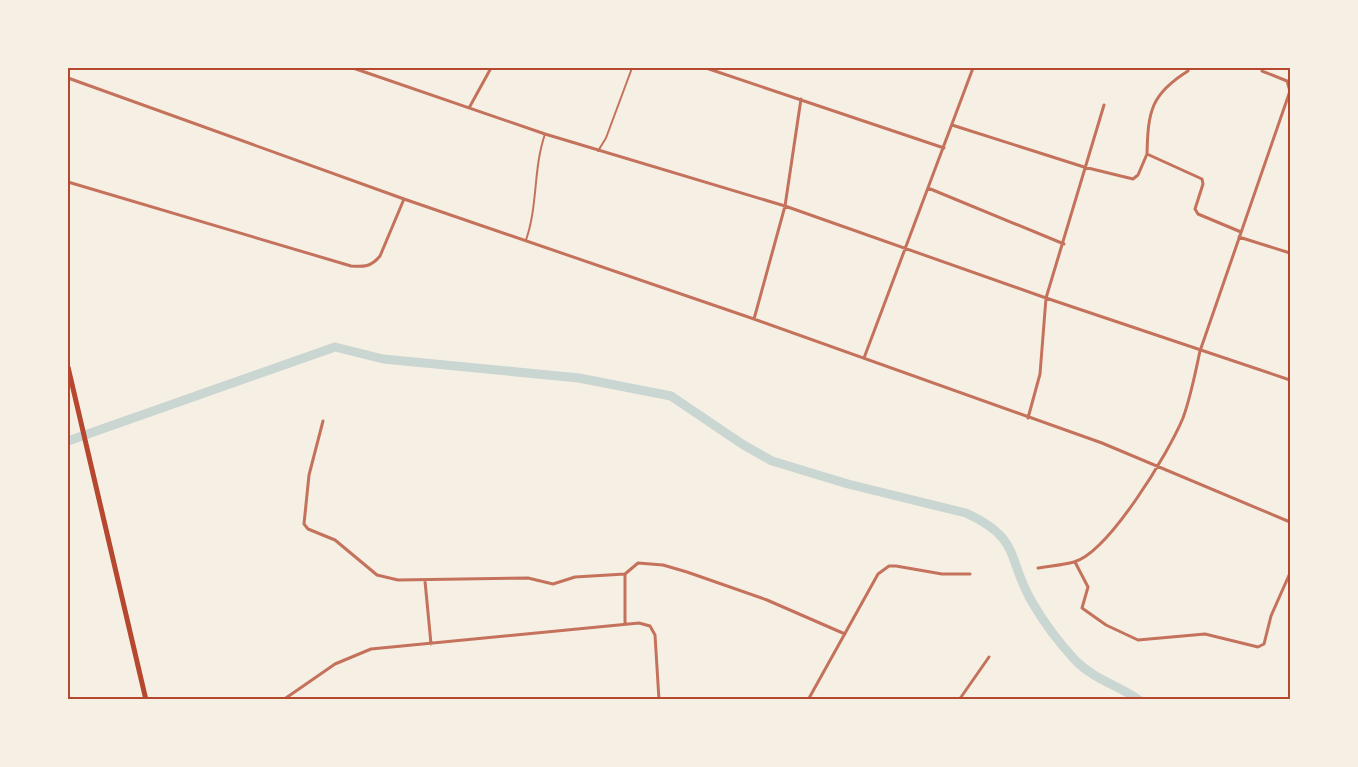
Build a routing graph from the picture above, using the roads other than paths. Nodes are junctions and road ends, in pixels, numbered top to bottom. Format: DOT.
graph roads {
  1 [pos="353,68"];
  2 [pos="491,68"];
  3 [pos="632,68"];
  4 [pos="706,68"];
  5 [pos="973,68"];
  6 [pos="1188,68"];
  7 [pos="1263,68"];
  8 [pos="68,78"];
  9 [pos="801,99"];
  10 [pos="1104,105"];
  11 [pos="470,108"];
  12 [pos="952,125"];
  13 [pos="545,134"];
  14 [pos="944,148"];
  15 [pos="598,151"];
  16 [pos="1148,154"];
  17 [pos="1084,167"];
  18 [pos="68,182"];
  19 [pos="928,188"];
  20 [pos="404,199"];
  21 [pos="786,206"];
  22 [pos="1241,232"];
  23 [pos="1239,237"];
  24 [pos="526,241"];
  25 [pos="1064,244"];
  26 [pos="904,247"];
  27 [pos="1290,253"];
  28 [pos="1046,298"];
  29 [pos="754,318"];
  30 [pos="1200,351"];
  31 [pos="864,358"];
  32 [pos="68,367"];
  33 [pos="1290,380"];
  34 [pos="1028,418"];
  35 [pos="323,421"];
  36 [pos="1157,465"];
  37 [pos="1290,522"];
  38 [pos="1075,562"];
  39 [pos="1038,568"];
  40 [pos="1290,573"];
  41 [pos="625,574"];
  42 [pos="970,574"];
  43 [pos="425,581"];
  44 [pos="625,624"];
  45 [pos="845,634"];
  46 [pos="431,644"];
  47 [pos="989,657"];
  48 [pos="146,699"];
  49 [pos="283,699"];
  50 [pos="659,699"];
  51 [pos="808,699"];
  52 [pos="959,699"];
  1 -- 11 [label="street"];
  2 -- 11 [label="street"];
  3 -- 15 [label="street"];
  4 -- 9 [label="street"];
  5 -- 12 [label="street"];
  6 -- 16 [label="street"];
  7 -- 22 [label="street"];
  8 -- 20 [label="street"];
  9 -- 14 [label="street"];
  9 -- 21 [label="street"];
  10 -- 17 [label="street"];
  11 -- 13 [label="street"];
  12 -- 14 [label="street"];
  12 -- 17 [label="street"];
  13 -- 15 [label="street"];
  13 -- 24 [label="street"];
  14 -- 19 [label="street"];
  15 -- 21 [label="street"];
  16 -- 17 [label="street"];
  16 -- 22 [label="street"];
  17 -- 25 [label="street"];
  18 -- 20 [label="street"];
  19 -- 25 [label="street"];
  19 -- 26 [label="street"];
  20 -- 24 [label="street"];
  21 -- 26 [label="street"];
  21 -- 29 [label="street"];
  22 -- 23 [label="street"];
  23 -- 27 [label="street"];
  23 -- 30 [label="street"];
  24 -- 29 [label="street"];
  25 -- 28 [label="street"];
  26 -- 28 [label="street"];
  26 -- 31 [label="street"];
  28 -- 30 [label="street"];
  28 -- 34 [label="street"];
  29 -- 31 [label="street"];
  30 -- 33 [label="street"];
  30 -- 36 [label="street"];
  31 -- 34 [label="street"];
  32 -- 48 [label="highway"];
  34 -- 36 [label="street"];
  35 -- 43 [label="street"];
  36 -- 37 [label="street"];
  36 -- 38 [label="street"];
  38 -- 39 [label="street"];
  38 -- 40 [label="street"];
  41 -- 43 [label="street"];
  41 -- 44 [label="street"];
  41 -- 45 [label="street"];
  42 -- 45 [label="street"];
  43 -- 46 [label="street"];
  44 -- 46 [label="street"];
  44 -- 50 [label="street"];
  45 -- 51 [label="street"];
  46 -- 49 [label="street"];
  47 -- 52 [label="street"];
}
